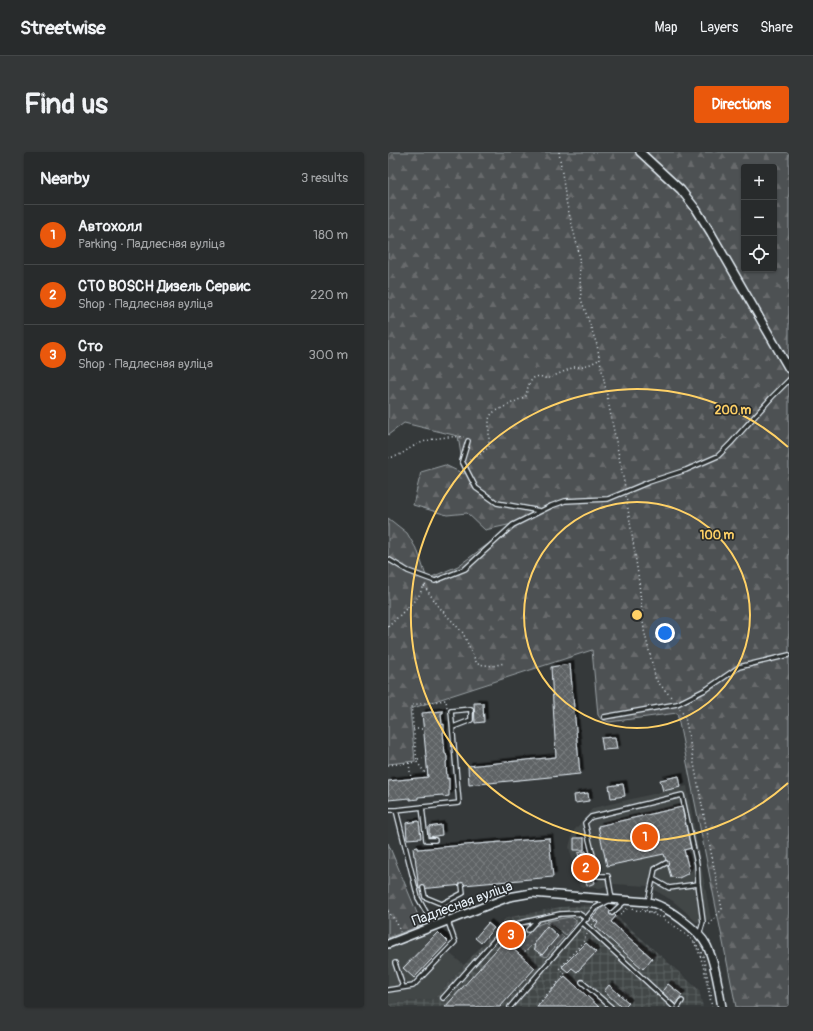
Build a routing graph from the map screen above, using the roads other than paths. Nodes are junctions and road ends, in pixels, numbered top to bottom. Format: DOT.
graph roads {
  1 [pos="640,152"];
  2 [pos="789,368"];
  3 [pos="789,380"];
  4 [pos="468,441"];
  5 [pos="540,511"];
  6 [pos="388,559"];
  7 [pos="789,655"];
  8 [pos="604,717"];
  9 [pos="453,727"];
  10 [pos="422,807"];
  11 [pos="388,810"];
  12 [pos="396,810"];
  13 [pos="435,840"];
  14 [pos="666,863"];
  15 [pos="653,879"];
  16 [pos="698,884"];
  17 [pos="462,885"];
  18 [pos="423,888"];
  19 [pos="612,899"];
  20 [pos="626,900"];
  21 [pos="648,902"];
  22 [pos="442,904"];
  23 [pos="612,913"];
  24 [pos="539,919"];
  25 [pos="586,919"];
  26 [pos="448,921"];
  27 [pos="583,923"];
  28 [pos="434,926"];
  29 [pos="528,930"];
  30 [pos="699,937"];
  31 [pos="388,944"];
  32 [pos="395,963"];
  33 [pos="582,982"];
  34 [pos="403,987"];
  35 [pos="388,990"];
  36 [pos="443,998"];
  37 [pos="682,1001"];
  38 [pos="510,1007"];
  39 [pos="612,1007"];
  40 [pos="674,1007"];
  41 [pos="678,1007"];
  42 [pos="722,1007"];
  1 -- 2 [label="street"];
  3 -- 5 [label="lane"];
  4 -- 5 [label="lane"];
  5 -- 6 [label="lane"];
  7 -- 8 [label="lane"];
  9 -- 9 [label="lane"];
  9 -- 10 [label="lane"];
  10 -- 12 [label="lane"];
  10 -- 13 [label="lane"];
  11 -- 12 [label="lane"];
  12 -- 28 [label="lane"];
  14 -- 15 [label="lane"];
  15 -- 16 [label="lane"];
  15 -- 21 [label="lane"];
  16 -- 19 [label="lane"];
  16 -- 30 [label="lane"];
  17 -- 22 [label="lane"];
  18 -- 22 [label="lane"];
  19 -- 20 [label="street, Падлесная вуліца"];
  19 -- 25 [label="lane"];
  19 -- 26 [label="street, Падлесная вуліца"];
  20 -- 21 [label="street, Падлесная вуліца"];
  20 -- 23 [label="lane"];
  21 -- 30 [label="street, Падлесная вуліца"];
  22 -- 26 [label="lane"];
  24 -- 25 [label="lane"];
  24 -- 29 [label="lane"];
  24 -- 36 [label="lane"];
  25 -- 27 [label="lane"];
  26 -- 28 [label="street, Падлесная вуліца"];
  26 -- 34 [label="lane"];
  27 -- 38 [label="lane"];
  27 -- 40 [label="lane"];
  28 -- 31 [label="street, Падлесная вуліца"];
  30 -- 42 [label="street, Падлесная вуліца"];
  32 -- 34 [label="lane"];
  33 -- 39 [label="lane"];
  34 -- 35 [label="lane"];
  37 -- 41 [label="lane"];
}
